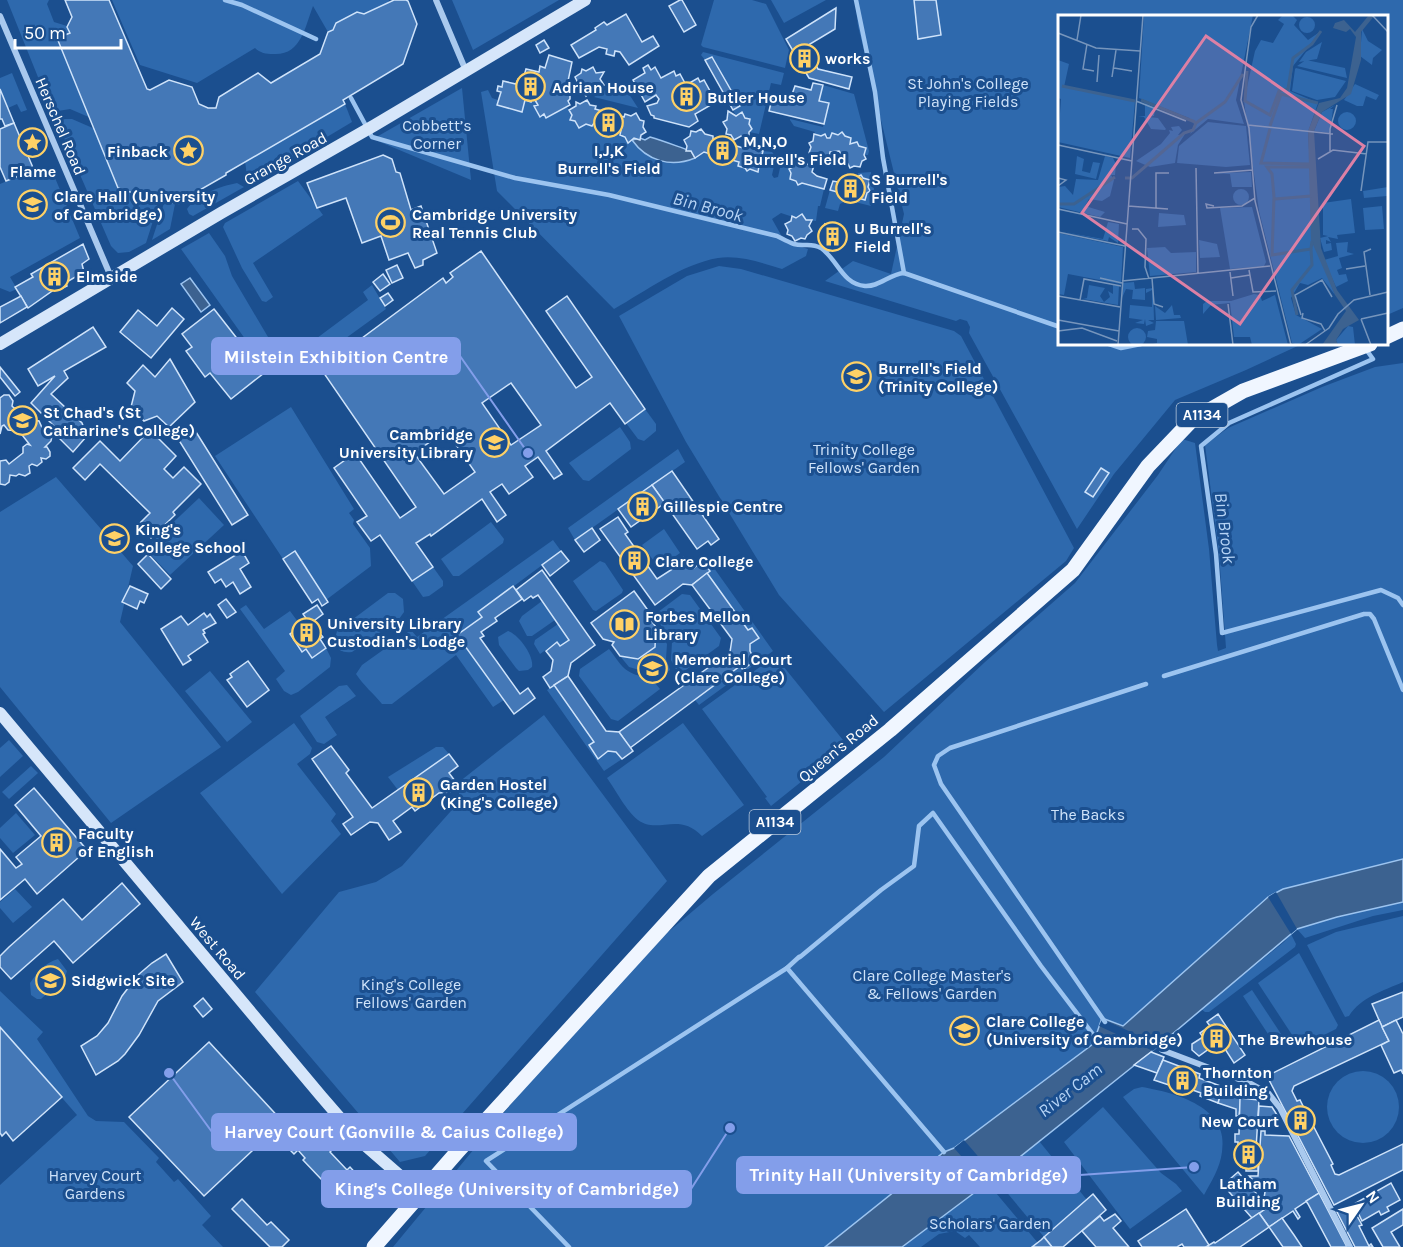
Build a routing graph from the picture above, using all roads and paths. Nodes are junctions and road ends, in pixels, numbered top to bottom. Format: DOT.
graph roads {
  1 [pos="436,0"];
  2 [pos="585,0"];
  3 [pos="0,16"];
  4 [pos="466,71"];
  5 [pos="112,279"];
  6 [pos="1403,329"];
  7 [pos="1388,336"];
  8 [pos="0,344"];
  9 [pos="1367,345"];
  10 [pos="0,713"];
  11 [pos="1162,1050"];
  12 [pos="421,1194"];
  13 [pos="374,1247"];
  14 [pos="1350,1247"];
  1 -- 4 [label="street"];
  2 -- 4 [label="street, Grange Road"];
  3 -- 5 [label="street, Herschel Road"];
  4 -- 5 [label="street, Grange Road"];
  5 -- 8 [label="street, Grange Road"];
  6 -- 7 [label="main road"];
  9 -- 12 [label="main road, Queen's Road / A1134"];
  10 -- 12 [label="street, West Road"];
  11 -- 14 [label="street"];
  12 -- 13 [label="main road, Queen's Road / A1134"];
}
